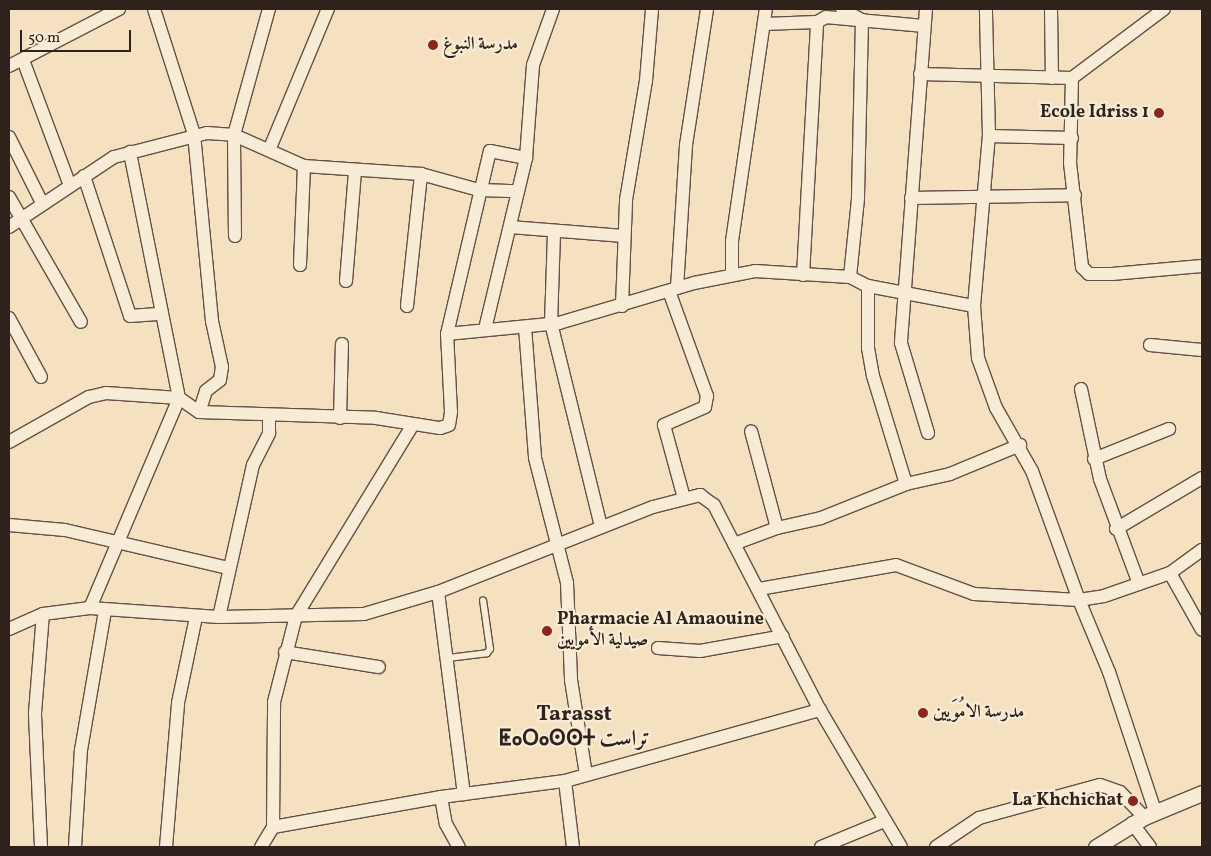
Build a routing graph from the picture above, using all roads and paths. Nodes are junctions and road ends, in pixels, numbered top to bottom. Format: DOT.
graph roads {
  1 [pos="119,9"];
  2 [pos="154,9"];
  3 [pos="269,9"];
  4 [pos="328,9"];
  5 [pos="553,9"];
  6 [pos="652,9"];
  7 [pos="707,9"];
  8 [pos="766,9"];
  9 [pos="842,9"];
  10 [pos="926,9"];
  11 [pos="986,9"];
  12 [pos="1051,9"];
  13 [pos="1164,9"];
  14 [pos="101,12"];
  15 [pos="862,20"];
  16 [pos="817,22"];
  17 [pos="764,24"];
  18 [pos="924,26"];
  19 [pos="23,60"];
  20 [pos="9,66"];
  21 [pos="920,74"];
  22 [pos="1052,78"];
  23 [pos="1072,78"];
  24 [pos="986,79"];
  25 [pos="194,134"];
  26 [pos="234,135"];
  27 [pos="989,136"];
  28 [pos="9,137"];
  29 [pos="1072,138"];
  30 [pos="270,148"];
  31 [pos="130,152"];
  32 [pos="526,158"];
  33 [pos="304,166"];
  34 [pos="354,171"];
  35 [pos="420,174"];
  36 [pos="84,176"];
  37 [pos="70,186"];
  38 [pos="480,190"];
  39 [pos="517,190"];
  40 [pos="1075,195"];
  41 [pos="9,197"];
  42 [pos="911,198"];
  43 [pos="986,199"];
  44 [pos="42,203"];
  45 [pos="22,218"];
  46 [pos="9,226"];
  47 [pos="510,227"];
  48 [pos="554,233"];
  49 [pos="235,236"];
  50 [pos="624,236"];
  51 [pos="300,265"];
  52 [pos="1202,266"];
  53 [pos="732,275"];
  54 [pos="803,275"];
  55 [pos="850,277"];
  56 [pos="346,281"];
  57 [pos="868,286"];
  58 [pos="673,290"];
  59 [pos="906,294"];
  60 [pos="407,306"];
  61 [pos="622,306"];
  62 [pos="974,306"];
  63 [pos="161,314"];
  64 [pos="9,318"];
  65 [pos="80,322"];
  66 [pos="551,323"];
  67 [pos="525,327"];
  68 [pos="485,329"];
  69 [pos="447,334"];
  70 [pos="342,344"];
  71 [pos="1150,345"];
  72 [pos="1202,350"];
  73 [pos="41,376"];
  74 [pos="1081,389"];
  75 [pos="178,398"];
  76 [pos="199,412"];
  77 [pos="269,417"];
  78 [pos="340,418"];
  79 [pos="412,426"];
  80 [pos="1169,430"];
  81 [pos="751,431"];
  82 [pos="928,433"];
  83 [pos="9,442"];
  84 [pos="1020,446"];
  85 [pos="1094,459"];
  86 [pos="1202,478"];
  87 [pos="906,484"];
  88 [pos="684,498"];
  89 [pos="9,525"];
  90 [pos="601,527"];
  91 [pos="776,528"];
  92 [pos="1116,529"];
  93 [pos="117,541"];
  94 [pos="558,543"];
  95 [pos="734,544"];
  96 [pos="1202,550"];
  97 [pos="228,568"];
  98 [pos="1170,573"];
  99 [pos="1139,584"];
  100 [pos="759,589"];
  101 [pos="438,592"];
  102 [pos="483,600"];
  103 [pos="1079,600"];
  104 [pos="90,608"];
  105 [pos="105,611"];
  106 [pos="43,614"];
  107 [pos="196,616"];
  108 [pos="296,616"];
  109 [pos="219,617"];
  110 [pos="9,629"];
  111 [pos="1202,630"];
  112 [pos="783,636"];
  113 [pos="658,648"];
  114 [pos="285,652"];
  115 [pos="448,658"];
  116 [pos="380,667"];
  117 [pos="820,710"];
  118 [pos="586,775"];
  119 [pos="565,781"];
  120 [pos="464,794"];
  121 [pos="441,797"];
  122 [pos="1201,797"];
  123 [pos="1144,817"];
  124 [pos="884,821"];
  125 [pos="273,827"];
  126 [pos="41,847"];
  127 [pos="75,847"];
  128 [pos="166,847"];
  129 [pos="261,847"];
  130 [pos="459,847"];
  131 [pos="573,847"];
  132 [pos="821,847"];
  133 [pos="901,847"];
  134 [pos="936,847"];
  135 [pos="1096,847"];
  136 [pos="1150,847"];
  1 -- 14 [label="street"];
  2 -- 25 [label="street"];
  3 -- 26 [label="street"];
  4 -- 30 [label="street"];
  5 -- 32 [label="street"];
  6 -- 50 [label="street"];
  7 -- 58 [label="street"];
  8 -- 17 [label="street"];
  9 -- 15 [label="street"];
  10 -- 18 [label="street"];
  11 -- 24 [label="street"];
  12 -- 22 [label="street"];
  13 -- 23 [label="street"];
  14 -- 19 [label="street"];
  15 -- 16 [label="street"];
  15 -- 18 [label="street"];
  15 -- 55 [label="street"];
  16 -- 17 [label="street"];
  16 -- 54 [label="street"];
  17 -- 53 [label="street"];
  18 -- 21 [label="street"];
  19 -- 20 [label="street"];
  19 -- 37 [label="street"];
  21 -- 24 [label="street"];
  21 -- 42 [label="street"];
  22 -- 23 [label="street"];
  22 -- 24 [label="street"];
  23 -- 29 [label="street"];
  24 -- 27 [label="street"];
  25 -- 26 [label="street"];
  25 -- 31 [label="street"];
  25 -- 76 [label="street"];
  26 -- 30 [label="street"];
  26 -- 49 [label="street"];
  27 -- 29 [label="street"];
  27 -- 43 [label="street"];
  28 -- 44 [label="street"];
  29 -- 40 [label="street"];
  30 -- 33 [label="street"];
  31 -- 36 [label="street"];
  31 -- 63 [label="street"];
  32 -- 38 [label="street"];
  32 -- 39 [label="street"];
  33 -- 34 [label="street"];
  33 -- 51 [label="street"];
  34 -- 35 [label="street"];
  34 -- 56 [label="street"];
  35 -- 38 [label="street"];
  35 -- 60 [label="street"];
  36 -- 37 [label="street"];
  36 -- 63 [label="street"];
  37 -- 44 [label="street"];
  38 -- 39 [label="street"];
  38 -- 69 [label="street"];
  39 -- 47 [label="street"];
  40 -- 43 [label="street"];
  40 -- 52 [label="street"];
  41 -- 45 [label="street"];
  42 -- 43 [label="street"];
  42 -- 59 [label="street"];
  43 -- 62 [label="street"];
  44 -- 45 [label="street"];
  45 -- 46 [label="street"];
  45 -- 65 [label="street"];
  47 -- 48 [label="street"];
  47 -- 68 [label="street"];
  48 -- 50 [label="street"];
  48 -- 66 [label="street"];
  50 -- 61 [label="street"];
  53 -- 54 [label="street"];
  53 -- 58 [label="street"];
  54 -- 55 [label="street"];
  55 -- 57 [label="street"];
  57 -- 59 [label="street"];
  57 -- 87 [label="street"];
  58 -- 61 [label="street"];
  58 -- 88 [label="street"];
  59 -- 62 [label="street"];
  59 -- 82 [label="street"];
  61 -- 66 [label="street"];
  62 -- 84 [label="street"];
  63 -- 75 [label="street"];
  64 -- 73 [label="street"];
  66 -- 67 [label="street"];
  66 -- 90 [label="street"];
  67 -- 68 [label="street"];
  67 -- 94 [label="street"];
  68 -- 69 [label="street"];
  69 -- 79 [label="street"];
  70 -- 78 [label="street"];
  71 -- 72 [label="street"];
  74 -- 85 [label="street"];
  75 -- 76 [label="street"];
  75 -- 83 [label="street"];
  75 -- 93 [label="street"];
  76 -- 77 [label="street"];
  77 -- 78 [label="street"];
  77 -- 97 [label="street"];
  78 -- 79 [label="street"];
  79 -- 108 [label="street"];
  80 -- 85 [label="street"];
  81 -- 91 [label="street"];
  84 -- 87 [label="street"];
  84 -- 103 [label="street"];
  85 -- 92 [label="street"];
  86 -- 92 [label="street"];
  87 -- 91 [label="street"];
  88 -- 90 [label="street"];
  88 -- 95 [label="street"];
  89 -- 93 [label="street"];
  90 -- 94 [label="street"];
  91 -- 95 [label="street"];
  92 -- 99 [label="street"];
  93 -- 97 [label="street"];
  93 -- 104 [label="street"];
  94 -- 101 [label="street"];
  94 -- 118 [label="street"];
  95 -- 100 [label="street"];
  96 -- 98 [label="street"];
  97 -- 109 [label="street"];
  98 -- 99 [label="street"];
  98 -- 111 [label="street"];
  99 -- 103 [label="street"];
  100 -- 103 [label="street"];
  100 -- 112 [label="street"];
  101 -- 108 [label="street"];
  101 -- 115 [label="street"];
  102 -- 115 [label="lane"];
  103 -- 123 [label="street"];
  104 -- 105 [label="street"];
  104 -- 106 [label="street"];
  105 -- 107 [label="street"];
  105 -- 127 [label="street"];
  106 -- 110 [label="street"];
  106 -- 126 [label="street"];
  107 -- 109 [label="street"];
  107 -- 128 [label="street"];
  108 -- 109 [label="street"];
  108 -- 114 [label="street"];
  112 -- 113 [label="street"];
  112 -- 117 [label="street"];
  114 -- 116 [label="street"];
  114 -- 125 [label="street"];
  115 -- 120 [label="street"];
  117 -- 118 [label="street"];
  117 -- 124 [label="street"];
  118 -- 119 [label="street"];
  119 -- 120 [label="street"];
  119 -- 131 [label="street"];
  120 -- 121 [label="street"];
  121 -- 125 [label="street"];
  121 -- 130 [label="street"];
  122 -- 123 [label="street"];
  123 -- 134 [label="street"];
  123 -- 135 [label="street"];
  123 -- 136 [label="street"];
  124 -- 132 [label="street"];
  124 -- 133 [label="street"];
  125 -- 129 [label="street"];
}
